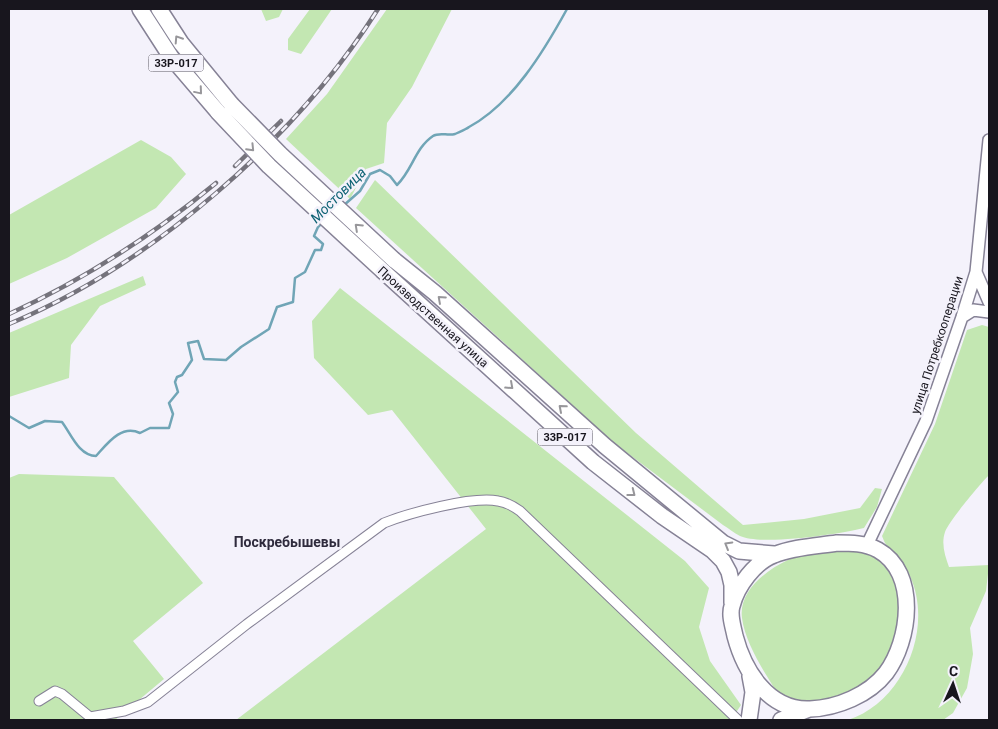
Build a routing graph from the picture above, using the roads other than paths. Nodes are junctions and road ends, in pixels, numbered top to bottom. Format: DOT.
graph roads {
  1 [pos="140,9"];
  2 [pos="159,9"];
  3 [pos="989,140"];
  4 [pos="976,272"];
  5 [pos="989,302"];
  6 [pos="989,312"];
  7 [pos="962,317"];
  8 [pos="867,545"];
  9 [pos="774,554"];
  10 [pos="732,605"];
  11 [pos="749,672"];
  12 [pos="39,701"];
  13 [pos="809,710"];
  14 [pos="738,720"];
  15 [pos="749,720"];
  16 [pos="781,720"];
  1 -- 10 [label="highway, Производственная улица / 33Р-017, one-way, bridge"];
  9 -- 2 [label="highway, Производственная улица / 33Р-017, one-way, bridge"];
  3 -- 4 [label="main road, улица Потребкооперации"];
  4 -- 5 [label="main road"];
  4 -- 7 [label="main road, улица Потребкооперации"];
  6 -- 7 [label="main road"];
  7 -- 8 [label="main road, улица Потребкооперации"];
  8 -- 9 [label="highway, 33Р-017"];
  8 -- 13 [label="highway, 33Р-017"];
  9 -- 10 [label="highway, 33Р-017"];
  10 -- 11 [label="highway, 33Р-017"];
  11 -- 13 [label="highway, 33Р-017"];
  11 -- 15 [label="highway, 33Р-017"];
  12 -- 14 [label="street"];
  13 -- 16 [label="highway, 33Р-017"];
}
